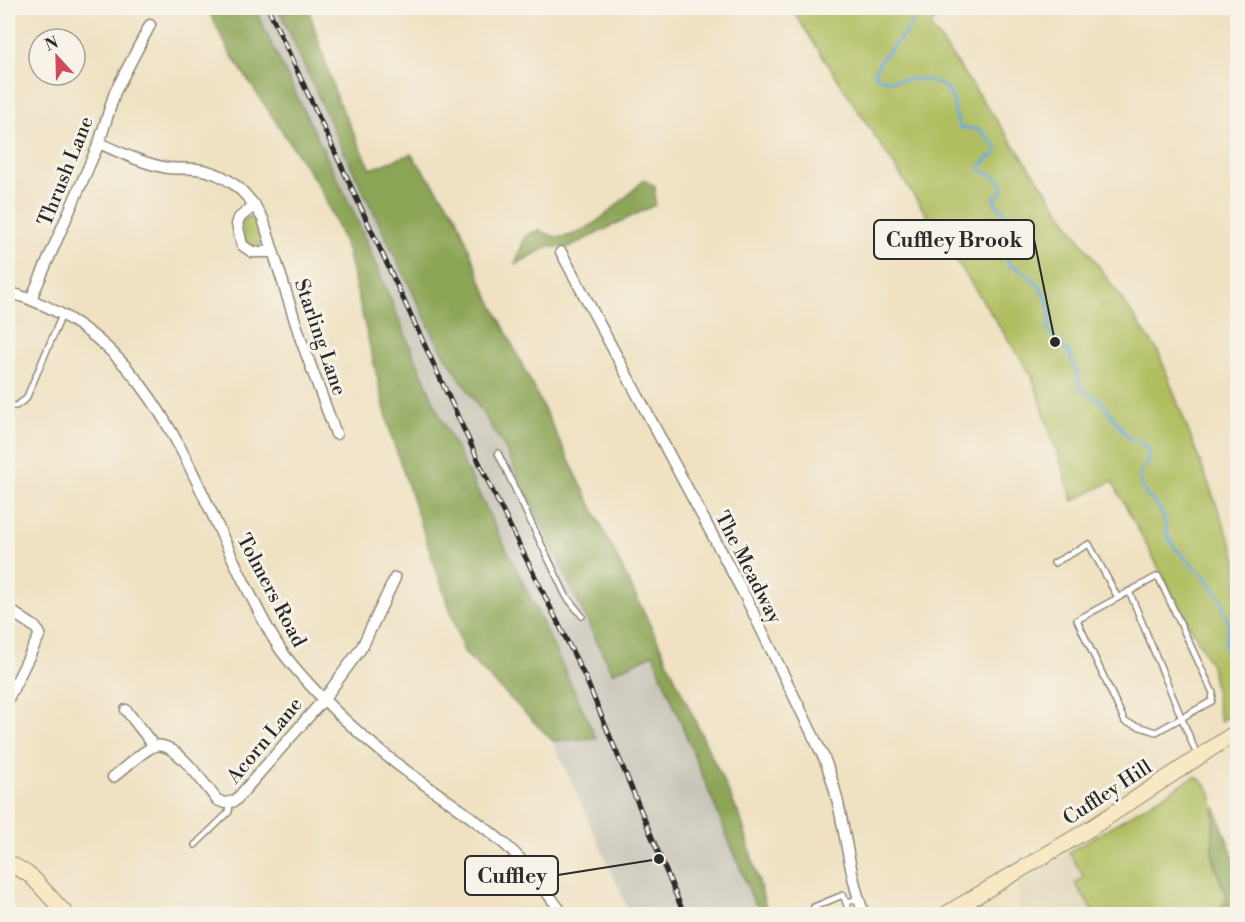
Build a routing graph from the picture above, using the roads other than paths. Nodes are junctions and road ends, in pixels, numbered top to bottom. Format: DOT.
graph roads {
  1 [pos="150,25"];
  2 [pos="99,143"];
  3 [pos="255,205"];
  4 [pos="273,252"];
  5 [pos="561,252"];
  6 [pos="8,292"];
  7 [pos="31,299"];
  8 [pos="62,314"];
  9 [pos="8,406"];
  10 [pos="336,434"];
  11 [pos="498,453"];
  12 [pos="1054,563"];
  13 [pos="394,578"];
  14 [pos="1129,591"];
  15 [pos="1118,598"];
  16 [pos="8,609"];
  17 [pos="582,616"];
  18 [pos="8,699"];
  19 [pos="324,699"];
  20 [pos="126,710"];
  21 [pos="1182,720"];
  22 [pos="1238,731"];
  23 [pos="154,746"];
  24 [pos="1198,757"];
  25 [pos="113,777"];
  26 [pos="230,803"];
  27 [pos="195,845"];
  28 [pos="8,862"];
  29 [pos="858,898"];
  30 [pos="846,903"];
  31 [pos="814,906"];
  32 [pos="66,915"];
  33 [pos="563,915"];
  34 [pos="850,915"];
  35 [pos="864,915"];
  36 [pos="946,915"];
  1 -- 2 [label="street, Thrush Lane"];
  2 -- 3 [label="street, Starling Lane"];
  2 -- 7 [label="street, Thrush Lane"];
  3 -- 4 [label="street, Starling Lane"];
  3 -- 4 [label="street"];
  4 -- 10 [label="street, Starling Lane"];
  5 -- 29 [label="street, The Meadway"];
  6 -- 7 [label="street, Tolmers Road"];
  7 -- 8 [label="street, Tolmers Road"];
  8 -- 9 [label="lane"];
  8 -- 19 [label="street, Tolmers Road"];
  11 -- 17 [label="lane"];
  12 -- 15 [label="lane"];
  13 -- 19 [label="street, Acorn Lane"];
  14 -- 15 [label="lane"];
  14 -- 21 [label="lane"];
  14 -- 21 [label="lane"];
  15 -- 21 [label="lane"];
  16 -- 18 [label="street"];
  19 -- 26 [label="street, Acorn Lane"];
  19 -- 33 [label="street, Tolmers Road"];
  20 -- 23 [label="street, Acorn Lane"];
  21 -- 24 [label="lane"];
  22 -- 24 [label="main road, Cuffley Hill"];
  23 -- 25 [label="street"];
  23 -- 26 [label="street, Acorn Lane"];
  24 -- 36 [label="main road, Cuffley Hill"];
  26 -- 27 [label="lane, Acorn Lane"];
  28 -- 32 [label="main road"];
  29 -- 30 [label="lane"];
  29 -- 35 [label="street, The Meadway"];
  30 -- 31 [label="lane"];
  30 -- 34 [label="lane"];
}
